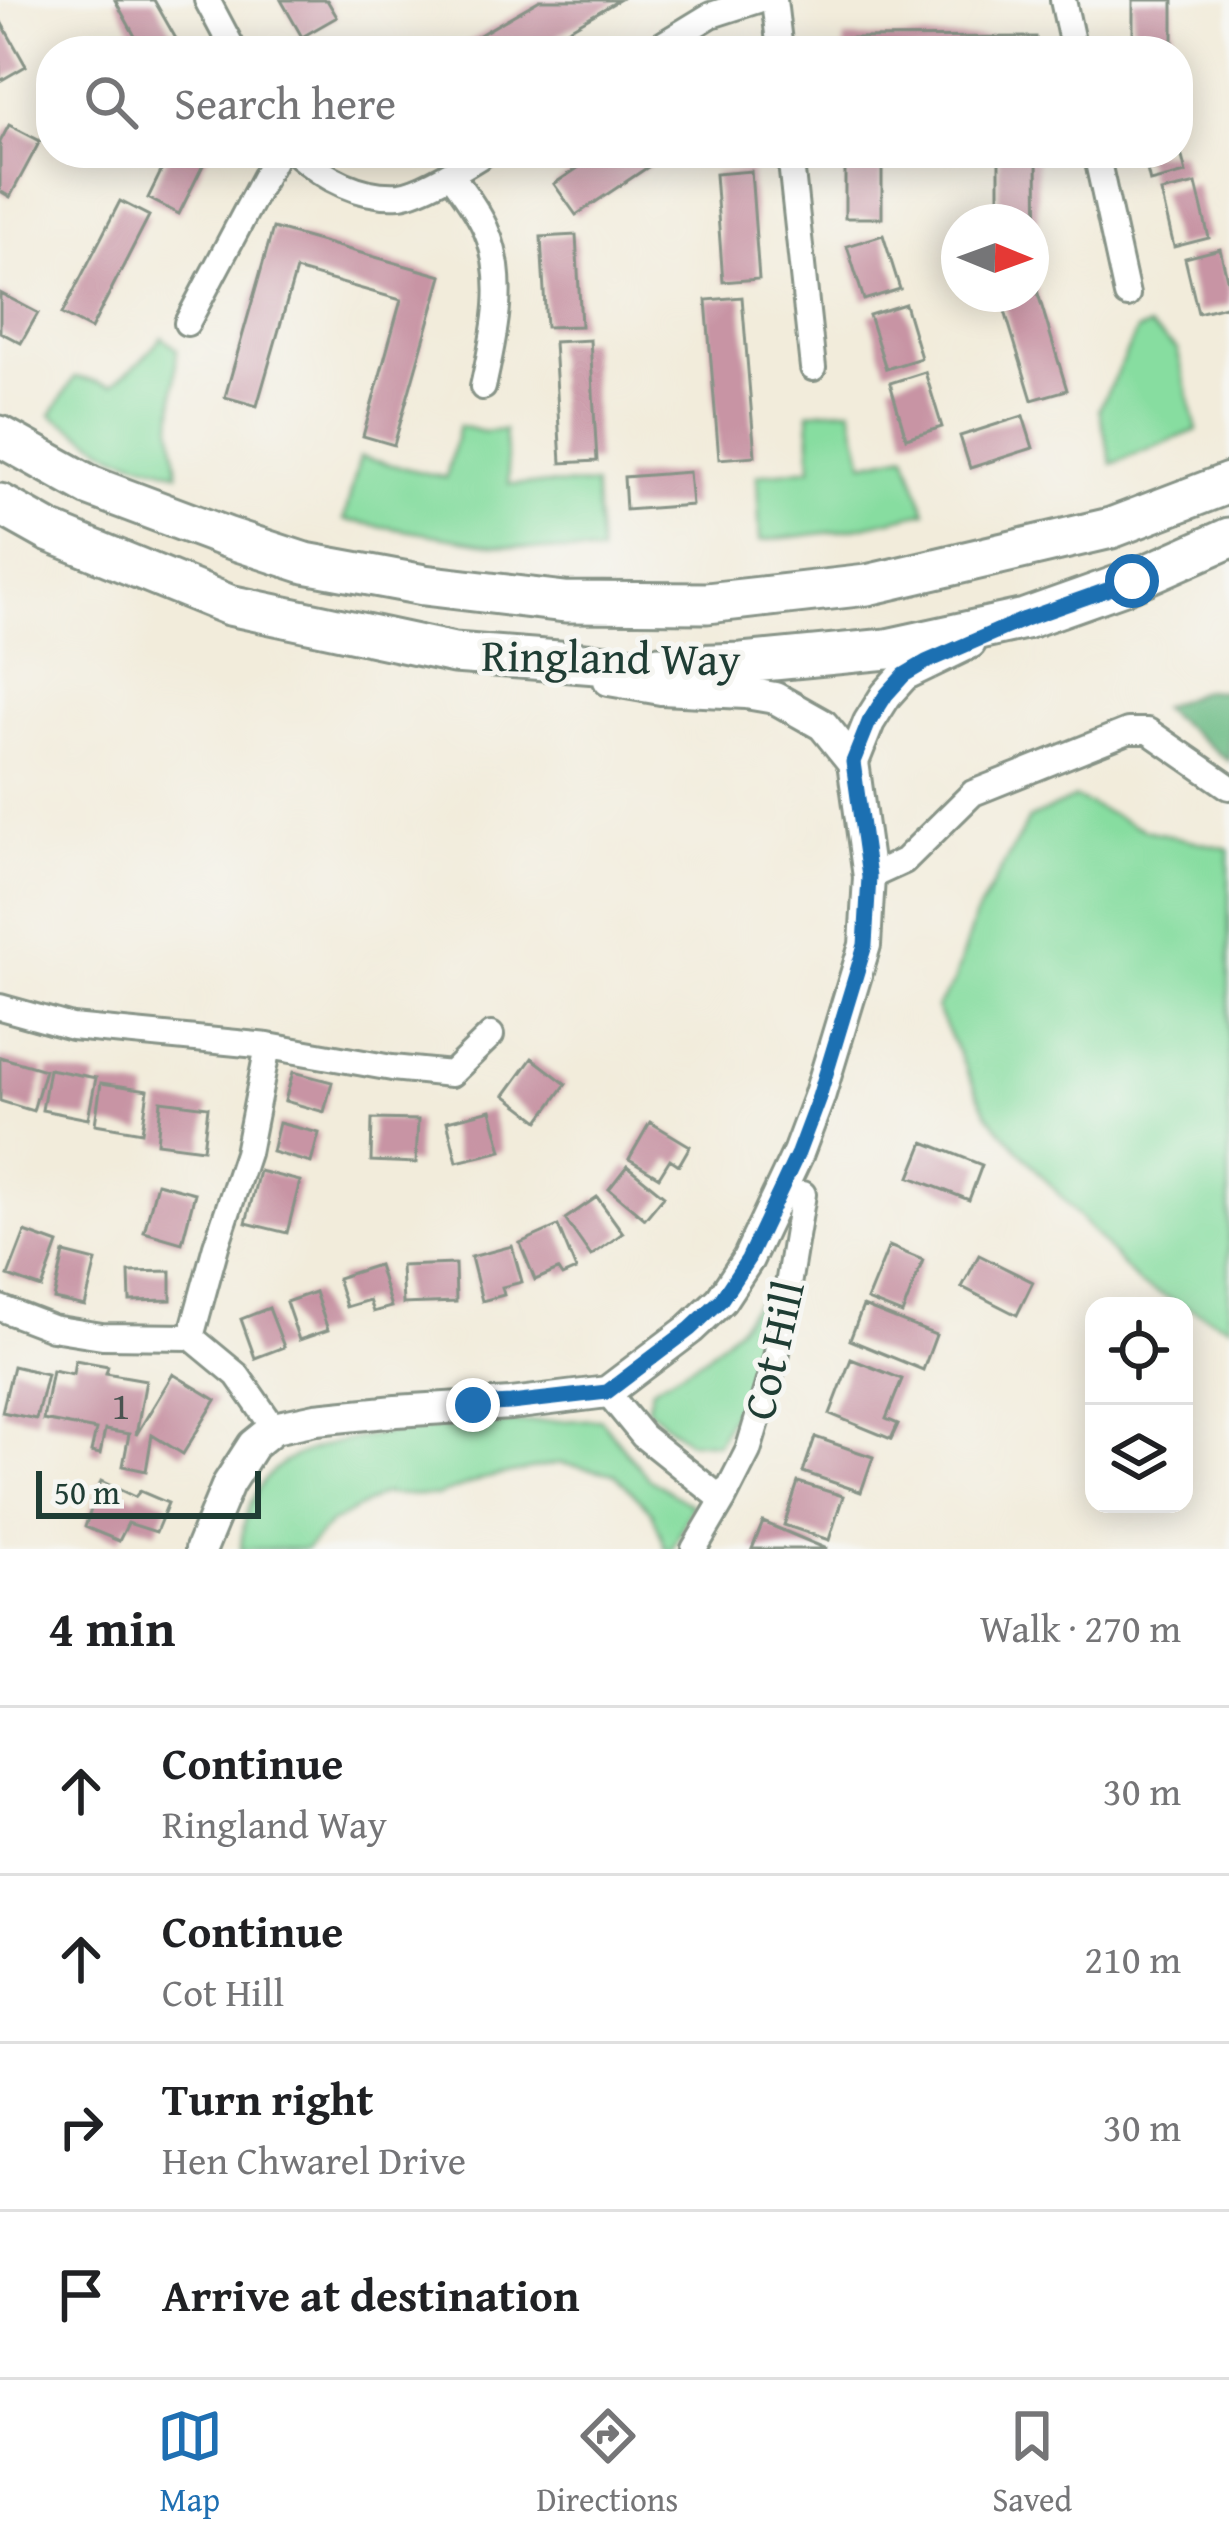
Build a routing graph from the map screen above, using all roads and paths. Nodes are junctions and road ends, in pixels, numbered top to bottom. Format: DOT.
graph roads {
  1 [pos="207,0"];
  2 [pos="758,0"];
  3 [pos="774,0"];
  4 [pos="1063,0"];
  5 [pos="227,36"];
  6 [pos="677,36"];
  7 [pos="778,36"];
  8 [pos="1071,36"];
  9 [pos="270,168"];
  10 [pos="313,168"];
  11 [pos="461,168"];
  12 [pos="792,168"];
  13 [pos="1099,168"];
  14 [pos="451,174"];
  15 [pos="1127,295"];
  16 [pos="187,323"];
  17 [pos="813,368"];
  18 [pos="483,387"];
  19 [pos="0,436"];
  20 [pos="1229,483"];
  21 [pos="0,505"];
  22 [pos="1229,538"];
  23 [pos="1025,619"];
  24 [pos="454,653"];
  25 [pos="853,762"];
  26 [pos="1229,788"];
  27 [pos="869,877"];
  28 [pos="0,1007"];
  29 [pos="491,1035"];
  30 [pos="268,1046"];
  31 [pos="802,1194"];
  32 [pos="0,1308"];
  33 [pos="191,1337"];
  34 [pos="607,1392"];
  35 [pos="274,1428"];
  36 [pos="723,1500"];
  37 [pos="202,1549"];
  38 [pos="694,1549"];
  1 -- 5 [label="street"];
  2 -- 6 [label="street"];
  3 -- 7 [label="street"];
  4 -- 8 [label="street"];
  9 -- 16 [label="street"];
  10 -- 14 [label="street"];
  11 -- 14 [label="street"];
  12 -- 17 [label="street"];
  13 -- 15 [label="street"];
  14 -- 18 [label="street"];
  19 -- 20 [label="main road, Ringland Way"];
  21 -- 24 [label="main road, Ringland Way"];
  22 -- 23 [label="main road, Ringland Way"];
  23 -- 24 [label="main road, Ringland Way"];
  23 -- 25 [label="street"];
  24 -- 25 [label="street"];
  25 -- 27 [label="street, Cot Hill"];
  26 -- 27 [label="street"];
  27 -- 34 [label="street, Cot Hill"];
  28 -- 30 [label="street"];
  29 -- 30 [label="street"];
  30 -- 33 [label="street"];
  31 -- 36 [label="street, Cot Hill"];
  32 -- 33 [label="street"];
  33 -- 35 [label="street"];
  34 -- 35 [label="street"];
  34 -- 36 [label="street"];
  35 -- 37 [label="street"];
  36 -- 38 [label="street, Cot Hill"];
}
